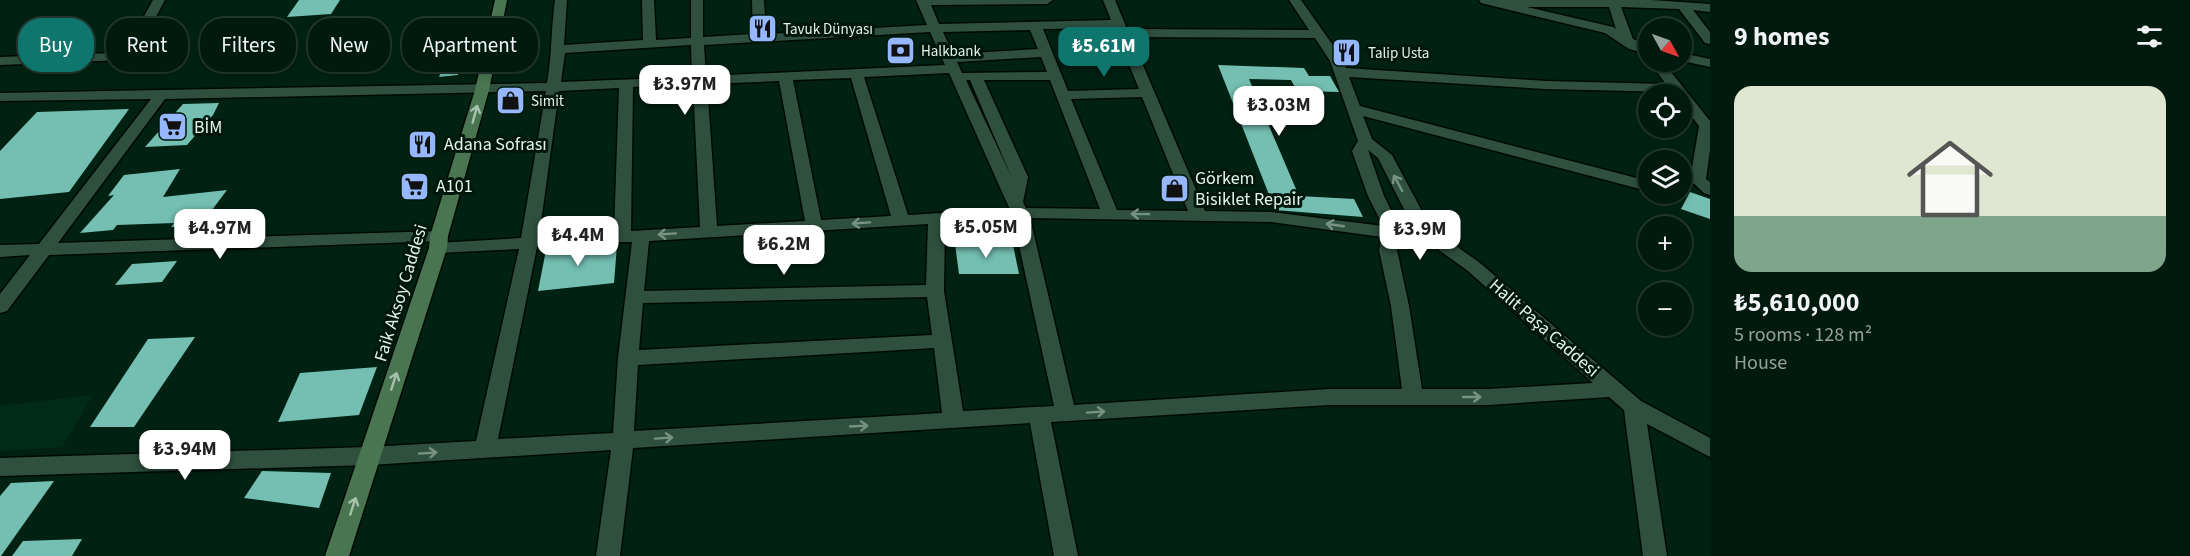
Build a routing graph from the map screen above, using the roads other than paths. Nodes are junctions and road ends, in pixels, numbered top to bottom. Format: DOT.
graph roads {
  1 [pos="159,0"];
  2 [pos="501,0"];
  3 [pos="561,0"];
  4 [pos="648,0"];
  5 [pos="697,0"];
  6 [pos="758,0"];
  7 [pos="1047,0"];
  8 [pos="1109,0"];
  9 [pos="1295,0"];
  10 [pos="1485,0"];
  11 [pos="922,1"];
  12 [pos="1642,2"];
  13 [pos="1500,3"];
  14 [pos="1614,3"];
  15 [pos="1682,5"];
  16 [pos="1710,8"];
  17 [pos="1035,26"];
  18 [pos="934,28"];
  19 [pos="1120,29"];
  20 [pos="1318,34"];
  21 [pos="760,38"];
  22 [pos="1710,40"];
  23 [pos="697,42"];
  24 [pos="1627,42"];
  25 [pos="650,45"];
  26 [pos="1638,46"];
  27 [pos="559,49"];
  28 [pos="1045,53"];
  29 [pos="1692,59"];
  30 [pos="0,61"];
  31 [pos="1710,63"];
  32 [pos="953,68"];
  33 [pos="1341,72"];
  34 [pos="1664,72"];
  35 [pos="856,73"];
  36 [pos="785,75"];
  37 [pos="975,76"];
  38 [pos="1053,76"];
  39 [pos="699,79"];
  40 [pos="626,83"];
  41 [pos="1674,84"];
  42 [pos="553,87"];
  43 [pos="1638,87"];
  44 [pos="482,90"];
  45 [pos="1147,93"];
  46 [pos="161,95"];
  47 [pos="1061,95"];
  48 [pos="0,97"];
  49 [pos="1692,108"];
  50 [pos="1355,109"];
  51 [pos="1365,141"];
  52 [pos="1638,183"];
  53 [pos="1710,190"];
  54 [pos="1017,208"];
  55 [pos="1110,213"];
  56 [pos="1198,214"];
  57 [pos="936,218"];
  58 [pos="901,220"];
  59 [pos="814,225"];
  60 [pos="1392,230"];
  61 [pos="1424,231"];
  62 [pos="709,232"];
  63 [pos="631,237"];
  64 [pos="438,242"];
  65 [pos="529,243"];
  66 [pos="45,250"];
  67 [pos="0,251"];
  68 [pos="935,291"];
  69 [pos="634,297"];
  70 [pos="0,307"];
  71 [pos="942,341"];
  72 [pos="628,358"];
  73 [pos="1614,389"];
  74 [pos="1413,397"];
  75 [pos="1634,407"];
  76 [pos="1066,413"];
  77 [pos="1039,415"];
  78 [pos="954,420"];
  79 [pos="623,440"];
  80 [pos="1710,448"];
  81 [pos="485,449"];
  82 [pos="369,456"];
  83 [pos="0,467"];
  84 [pos="337,556"];
  85 [pos="608,556"];
  86 [pos="1066,556"];
  87 [pos="1655,556"];
  1 -- 30 [label="street"];
  2 -- 44 [label="main road, Faik Aksoy Caddesi"];
  3 -- 27 [label="street"];
  4 -- 25 [label="street"];
  5 -- 23 [label="street"];
  6 -- 21 [label="street"];
  7 -- 11 [label="street"];
  8 -- 19 [label="street"];
  9 -- 20 [label="street"];
  10 -- 13 [label="street"];
  11 -- 18 [label="street"];
  12 -- 14 [label="street"];
  12 -- 15 [label="street"];
  13 -- 14 [label="street"];
  13 -- 24 [label="street"];
  14 -- 24 [label="street"];
  15 -- 16 [label="street"];
  15 -- 22 [label="street"];
  17 -- 18 [label="street"];
  17 -- 19 [label="street"];
  17 -- 28 [label="street"];
  18 -- 21 [label="street"];
  18 -- 32 [label="street"];
  19 -- 20 [label="street"];
  19 -- 45 [label="street"];
  20 -- 33 [label="street"];
  21 -- 23 [label="street"];
  23 -- 25 [label="street"];
  23 -- 39 [label="street"];
  24 -- 26 [label="street"];
  25 -- 27 [label="street"];
  27 -- 42 [label="street"];
  28 -- 32 [label="street"];
  28 -- 38 [label="street"];
  29 -- 31 [label="street"];
  32 -- 35 [label="street"];
  32 -- 37 [label="street"];
  32 -- 54 [label="street"];
  33 -- 43 [label="street"];
  33 -- 50 [label="street"];
  34 -- 41 [label="street"];
  35 -- 36 [label="street"];
  35 -- 58 [label="street"];
  36 -- 39 [label="street"];
  36 -- 59 [label="street"];
  37 -- 38 [label="street"];
  37 -- 54 [label="street"];
  38 -- 47 [label="street"];
  39 -- 40 [label="street"];
  39 -- 62 [label="street"];
  40 -- 42 [label="street"];
  40 -- 63 [label="street"];
  42 -- 44 [label="street"];
  42 -- 65 [label="street"];
  44 -- 46 [label="street"];
  64 -- 44 [label="main road, Faik Aksoy Caddesi, one-way"];
  45 -- 47 [label="street"];
  45 -- 56 [label="street"];
  46 -- 48 [label="street"];
  46 -- 66 [label="street"];
  47 -- 55 [label="street"];
  49 -- 53 [label="street"];
  50 -- 51 [label="street"];
  50 -- 52 [label="street"];
  51 -- 60 [label="street"];
  61 -- 51 [label="street, Halit Paşa Caddesi, one-way"];
  54 -- 55 [label="street"];
  54 -- 57 [label="street"];
  54 -- 76 [label="street"];
  56 -- 55 [label="street, one-way"];
  60 -- 56 [label="street, one-way"];
  57 -- 58 [label="street"];
  57 -- 68 [label="street"];
  58 -- 59 [label="street, one-way"];
  59 -- 62 [label="street"];
  60 -- 61 [label="street"];
  60 -- 74 [label="street"];
  61 -- 73 [label="street, Halit Paşa Caddesi"];
  62 -- 63 [label="street, one-way"];
  63 -- 65 [label="street"];
  63 -- 69 [label="street"];
  64 -- 65 [label="street"];
  64 -- 66 [label="street"];
  82 -- 64 [label="main road, Faik Aksoy Caddesi, one-way"];
  65 -- 81 [label="street"];
  66 -- 67 [label="street"];
  66 -- 70 [label="street"];
  68 -- 69 [label="street"];
  68 -- 71 [label="street"];
  69 -- 72 [label="street"];
  71 -- 72 [label="street"];
  71 -- 78 [label="street"];
  72 -- 79 [label="street"];
  74 -- 73 [label="street, one-way"];
  73 -- 75 [label="street, Halit Paşa Caddesi"];
  76 -- 74 [label="street, one-way"];
  75 -- 80 [label="street, Halit Paşa Caddesi"];
  75 -- 87 [label="street"];
  76 -- 77 [label="street"];
  77 -- 78 [label="street"];
  77 -- 86 [label="street"];
  79 -- 78 [label="street, one-way"];
  79 -- 81 [label="street"];
  79 -- 85 [label="street"];
  82 -- 81 [label="street, one-way"];
  82 -- 83 [label="street"];
  84 -- 82 [label="main road, Faik Aksoy Caddesi, one-way"];
}
